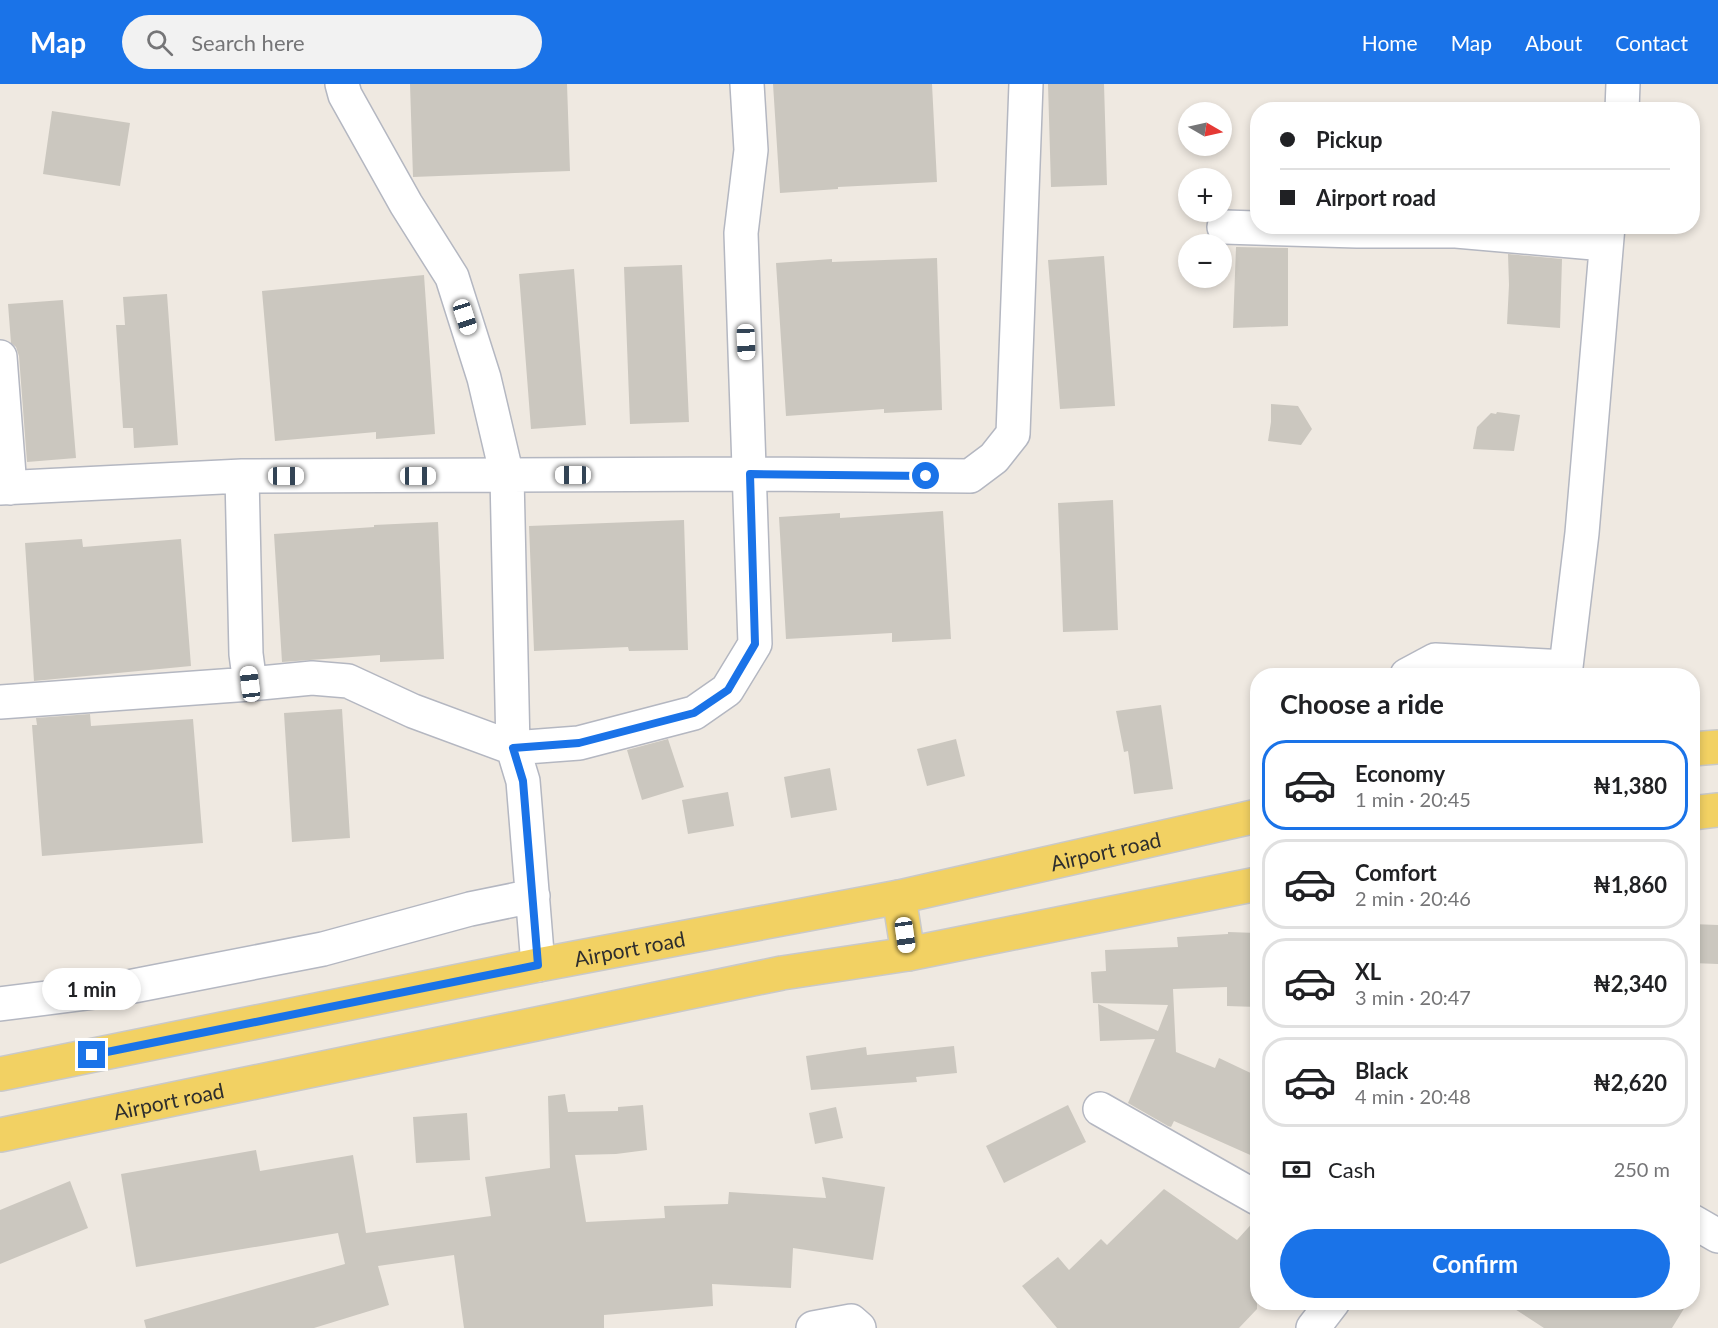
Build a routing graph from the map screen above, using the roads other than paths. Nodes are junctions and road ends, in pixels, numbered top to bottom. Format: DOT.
graph roads {
  1 [pos="342,84"];
  2 [pos="747,84"];
  3 [pos="1026,84"];
  4 [pos="1623,84"];
  5 [pos="1622,102"];
  6 [pos="1224,227"];
  7 [pos="1250,228"];
  8 [pos="1569,234"];
  9 [pos="1607,235"];
  10 [pos="0,357"];
  11 [pos="750,474"];
  12 [pos="242,476"];
  13 [pos="507,476"];
  14 [pos="5,488"];
  15 [pos="1421,668"];
  16 [pos="1530,668"];
  17 [pos="1565,668"];
  18 [pos="250,684"];
  19 [pos="0,702"];
  20 [pos="1718,747"];
  21 [pos="513,748"];
  22 [pos="1700,748"];
  23 [pos="1718,810"];
  24 [pos="1700,812"];
  25 [pos="1250,818"];
  26 [pos="1250,885"];
  27 [pos="532,896"];
  28 [pos="899,897"];
  29 [pos="908,954"];
  30 [pos="538,965"];
  31 [pos="0,1004"];
  32 [pos="0,1074"];
  33 [pos="1101,1109"];
  34 [pos="0,1135"];
  35 [pos="1250,1194"];
  36 [pos="1700,1226"];
  37 [pos="1718,1236"];
  38 [pos="813,1328"];
  39 [pos="859,1328"];
  1 -- 13 [label="street"];
  2 -- 11 [label="street"];
  3 -- 11 [label="street"];
  4 -- 5 [label="street"];
  6 -- 7 [label="street"];
  8 -- 9 [label="street"];
  9 -- 17 [label="street"];
  10 -- 14 [label="street"];
  11 -- 13 [label="street"];
  11 -- 21 [label="street"];
  12 -- 13 [label="street"];
  12 -- 14 [label="street"];
  12 -- 18 [label="street"];
  13 -- 21 [label="street"];
  15 -- 16 [label="street"];
  18 -- 19 [label="street"];
  18 -- 21 [label="street"];
  20 -- 22 [label="main road"];
  21 -- 27 [label="street"];
  23 -- 24 [label="main road"];
  25 -- 28 [label="main road, Airport road"];
  26 -- 29 [label="main road, Airport road"];
  27 -- 30 [label="street"];
  27 -- 31 [label="street"];
  28 -- 29 [label="main road"];
  28 -- 30 [label="main road, Airport road"];
  29 -- 34 [label="main road, Airport road"];
  30 -- 32 [label="main road, Airport road"];
  33 -- 35 [label="street"];
  36 -- 37 [label="street"];
  38 -- 39 [label="street"];
}
